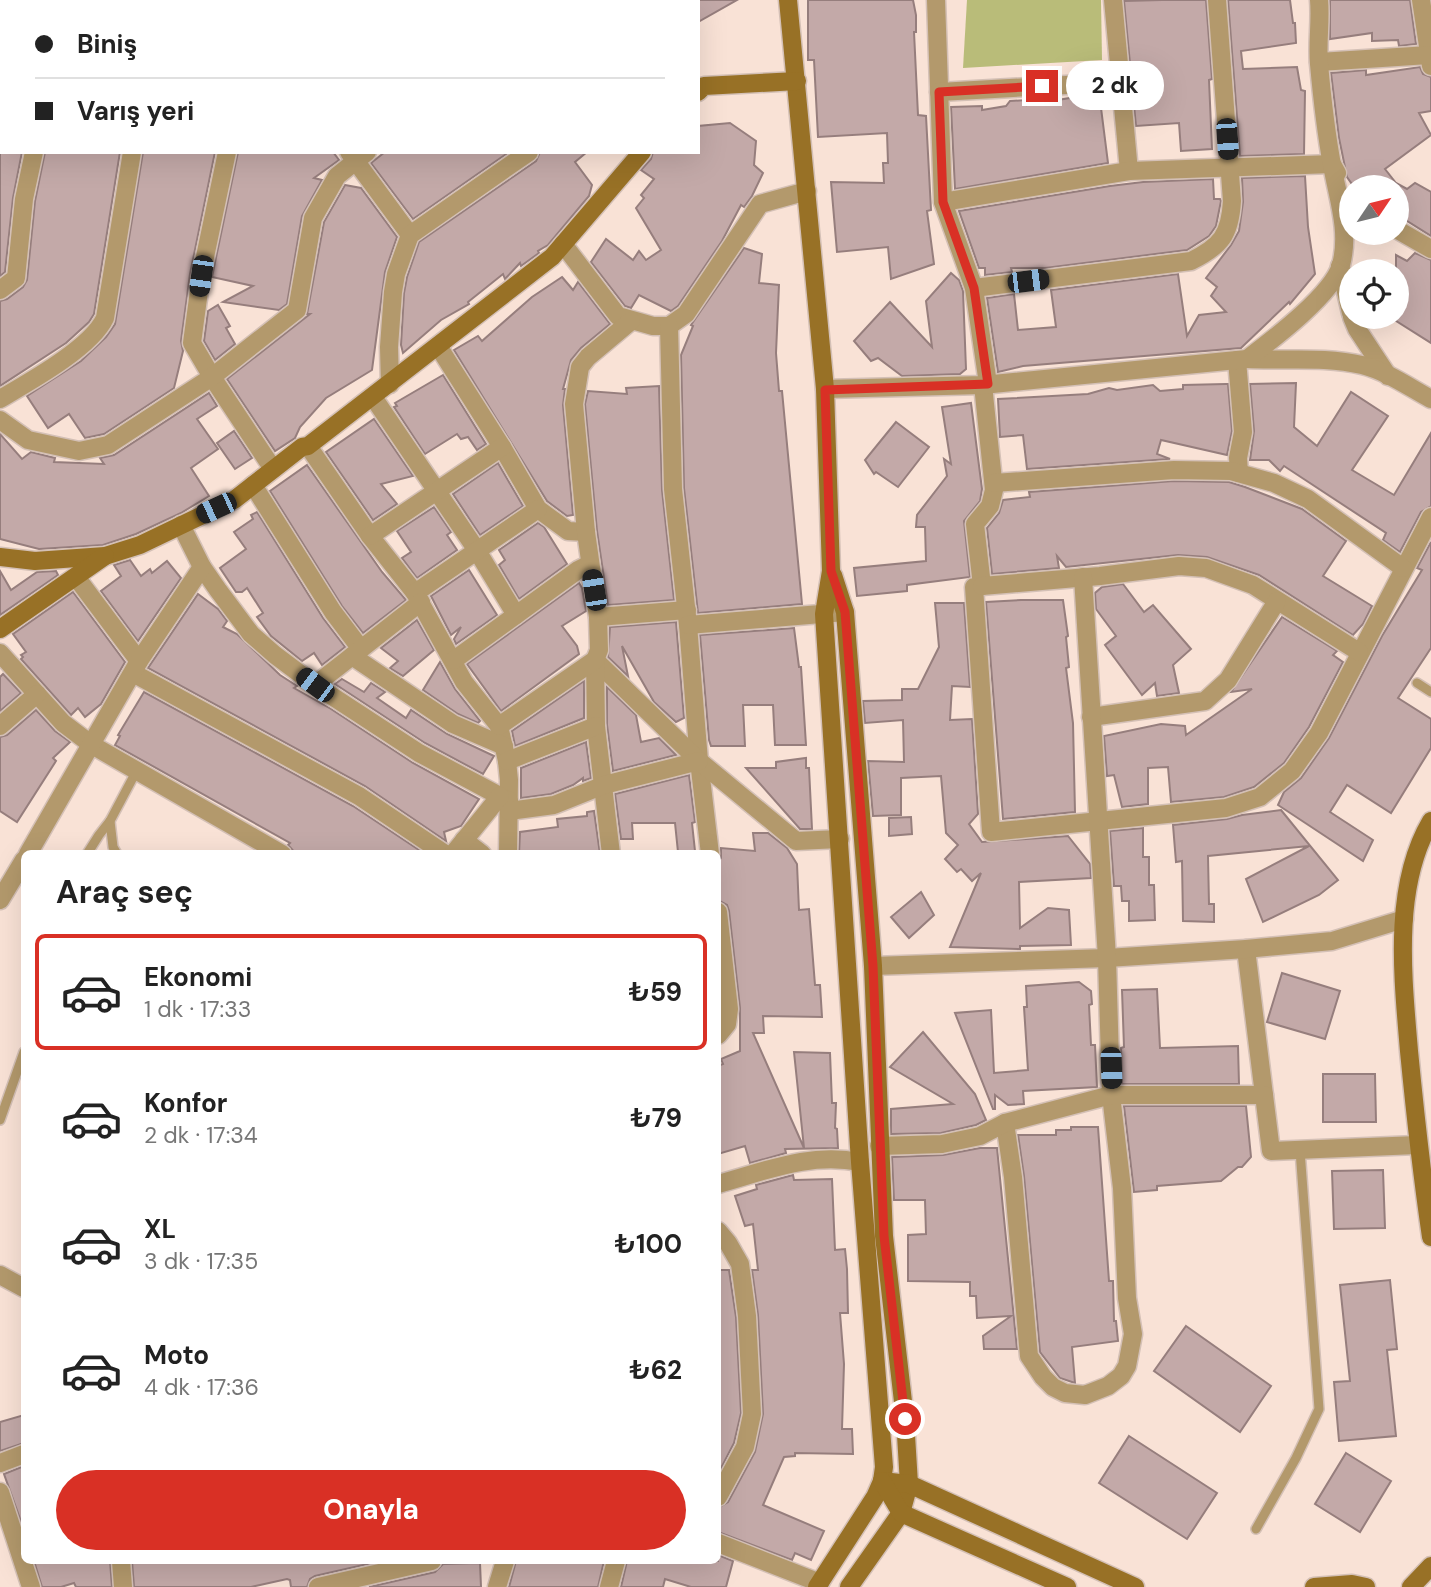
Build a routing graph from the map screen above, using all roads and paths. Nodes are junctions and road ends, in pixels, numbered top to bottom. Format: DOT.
graph roads {
  1 [pos="788,0"];
  2 [pos="936,0"];
  3 [pos="1113,0"];
  4 [pos="1217,0"];
  5 [pos="1319,0"];
  6 [pos="1422,0"];
  7 [pos="1430,61"];
  8 [pos="1318,62"];
  9 [pos="797,81"];
  10 [pos="1120,82"];
  11 [pos="700,90"];
  12 [pos="939,92"];
  13 [pos="34,154"];
  14 [pos="132,154"];
  15 [pos="227,154"];
  16 [pos="526,154"];
  17 [pos="640,154"];
  18 [pos="357,155"];
  19 [pos="1332,164"];
  20 [pos="1228,167"];
  21 [pos="1129,171"];
  22 [pos="1339,176"];
  23 [pos="807,191"];
  24 [pos="943,202"];
  25 [pos="410,235"];
  26 [pos="1409,236"];
  27 [pos="563,244"];
  28 [pos="1431,249"];
  29 [pos="1341,259"];
  30 [pos="1339,268"];
  31 [pos="974,288"];
  32 [pos="0,290"];
  33 [pos="631,321"];
  34 [pos="668,326"];
  35 [pos="1357,329"];
  36 [pos="438,346"];
  37 [pos="1242,360"];
  38 [pos="1388,376"];
  39 [pos="212,377"];
  40 [pos="390,384"];
  41 [pos="985,384"];
  42 [pos="825,390"];
  43 [pos="373,397"];
  44 [pos="0,399"];
  45 [pos="1431,399"];
  46 [pos="0,420"];
  47 [pos="308,446"];
  48 [pos="502,447"];
  49 [pos="273,469"];
  50 [pos="1240,473"];
  51 [pos="994,483"];
  52 [pos="253,485"];
  53 [pos="436,493"];
  54 [pos="538,509"];
  55 [pos="1431,517"];
  56 [pos="181,525"];
  57 [pos="586,532"];
  58 [pos="370,536"];
  59 [pos="476,549"];
  60 [pos="105,556"];
  61 [pos="0,557"];
  62 [pos="590,564"];
  63 [pos="202,567"];
  64 [pos="1403,568"];
  65 [pos="831,571"];
  66 [pos="76,577"];
  67 [pos="1083,578"];
  68 [pos="982,586"];
  69 [pos="418,597"];
  70 [pos="1277,601"];
  71 [pos="845,612"];
  72 [pos="824,614"];
  73 [pos="516,615"];
  74 [pos="598,617"];
  75 [pos="687,618"];
  76 [pos="0,629"];
  77 [pos="357,652"];
  78 [pos="1359,652"];
  79 [pos="0,653"];
  80 [pos="454,660"];
  81 [pos="595,660"];
  82 [pos="136,667"];
  83 [pos="1417,683"];
  84 [pos="315,685"];
  85 [pos="1431,692"];
  86 [pos="37,694"];
  87 [pos="1091,717"];
  88 [pos="0,726"];
  89 [pos="499,726"];
  90 [pos="596,726"];
  91 [pos="92,745"];
  92 [pos="505,753"];
  93 [pos="699,761"];
  94 [pos="137,770"];
  95 [pos="604,785"];
  96 [pos="506,803"];
  97 [pos="110,821"];
  98 [pos="1431,821"];
  99 [pos="1097,822"];
  100 [pos="839,839"];
  101 [pos="459,847"];
  102 [pos="30,850"];
  103 [pos="90,850"];
  104 [pos="115,850"];
  105 [pos="275,850"];
  106 [pos="439,850"];
  107 [pos="508,850"];
  108 [pos="611,850"];
  109 [pos="710,850"];
  110 [pos="21,864"];
  111 [pos="2,888"];
  112 [pos="1404,919"];
  113 [pos="721,938"];
  114 [pos="1246,949"];
  115 [pos="1107,958"];
  116 [pos="873,966"];
  117 [pos="721,1031"];
  118 [pos="21,1060"];
  119 [pos="1111,1095"];
  120 [pos="1264,1095"];
  121 [pos="0,1120"];
  122 [pos="1005,1123"];
  123 [pos="1417,1145"];
  124 [pos="879,1146"];
  125 [pos="1300,1150"];
  126 [pos="860,1163"];
  127 [pos="721,1183"];
  128 [pos="721,1235"];
  129 [pos="1431,1237"];
  130 [pos="0,1275"];
  131 [pos="21,1286"];
  132 [pos="21,1455"];
  133 [pos="0,1463"];
  134 [pos="882,1481"];
  135 [pos="909,1483"];
  136 [pos="0,1492"];
  137 [pos="721,1492"];
  138 [pos="901,1513"];
  139 [pos="1256,1529"];
  140 [pos="721,1544"];
  141 [pos="21,1556"];
  142 [pos="23,1564"];
  143 [pos="121,1564"];
  144 [pos="419,1564"];
  145 [pos="504,1564"];
  146 [pos="615,1564"];
  147 [pos="1431,1566"];
  148 [pos="1048,1582"];
  149 [pos="818,1585"];
  150 [pos="31,1587"];
  151 [pos="123,1587"];
  152 [pos="318,1587"];
  153 [pos="497,1587"];
  154 [pos="609,1587"];
  155 [pos="849,1587"];
  156 [pos="1067,1587"];
  157 [pos="1135,1587"];
  158 [pos="1314,1587"];
  159 [pos="1366,1587"];
  160 [pos="1411,1587"];
  1 -- 9 [label="street"];
  2 -- 12 [label="street"];
  3 -- 10 [label="street"];
  4 -- 20 [label="street"];
  5 -- 8 [label="street"];
  6 -- 7 [label="street"];
  7 -- 8 [label="street"];
  8 -- 19 [label="street"];
  9 -- 11 [label="street"];
  9 -- 23 [label="street"];
  10 -- 12 [label="street"];
  10 -- 21 [label="street"];
  12 -- 24 [label="street"];
  13 -- 32 [label="street"];
  14 -- 44 [label="street"];
  15 -- 39 [label="street"];
  16 -- 25 [label="street"];
  17 -- 27 [label="street"];
  18 -- 25 [label="street"];
  18 -- 39 [label="street"];
  19 -- 20 [label="street"];
  19 -- 22 [label="street"];
  19 -- 29 [label="street"];
  20 -- 21 [label="street"];
  20 -- 31 [label="street"];
  21 -- 24 [label="street"];
  23 -- 34 [label="street"];
  23 -- 42 [label="street"];
  24 -- 31 [label="street"];
  25 -- 40 [label="street"];
  26 -- 28 [label="street"];
  27 -- 33 [label="street"];
  27 -- 36 [label="street"];
  30 -- 37 [label="street"];
  31 -- 41 [label="street"];
  33 -- 34 [label="street"];
  33 -- 57 [label="street"];
  34 -- 75 [label="street"];
  35 -- 38 [label="street"];
  36 -- 40 [label="street"];
  36 -- 48 [label="street"];
  37 -- 38 [label="street"];
  37 -- 41 [label="street"];
  37 -- 50 [label="street"];
  38 -- 45 [label="street"];
  39 -- 46 [label="street"];
  39 -- 49 [label="street"];
  40 -- 43 [label="street"];
  41 -- 42 [label="street"];
  41 -- 51 [label="street"];
  42 -- 65 [label="street"];
  43 -- 47 [label="street"];
  43 -- 53 [label="street"];
  47 -- 49 [label="street"];
  47 -- 58 [label="street"];
  48 -- 53 [label="street"];
  48 -- 54 [label="street"];
  49 -- 52 [label="street"];
  50 -- 51 [label="street"];
  50 -- 64 [label="street"];
  51 -- 68 [label="street"];
  52 -- 56 [label="street"];
  52 -- 77 [label="street"];
  53 -- 58 [label="street"];
  53 -- 59 [label="street"];
  54 -- 57 [label="street"];
  54 -- 59 [label="street"];
  55 -- 64 [label="street"];
  56 -- 60 [label="street"];
  56 -- 63 [label="street"];
  57 -- 62 [label="street"];
  58 -- 69 [label="street"];
  59 -- 69 [label="street"];
  59 -- 73 [label="street"];
  60 -- 61 [label="street"];
  60 -- 66 [label="street"];
  62 -- 73 [label="street"];
  62 -- 74 [label="street"];
  63 -- 82 [label="street"];
  63 -- 84 [label="street"];
  64 -- 78 [label="street"];
  65 -- 71 [label="street"];
  65 -- 72 [label="street"];
  66 -- 76 [label="street"];
  66 -- 82 [label="street"];
  67 -- 68 [label="street"];
  67 -- 70 [label="street"];
  67 -- 87 [label="street"];
  68 -- 99 [label="street"];
  69 -- 77 [label="street"];
  69 -- 80 [label="street"];
  70 -- 78 [label="street"];
  70 -- 87 [label="street"];
  71 -- 72 [label="street"];
  71 -- 116 [label="street"];
  72 -- 75 [label="street"];
  72 -- 100 [label="street"];
  73 -- 80 [label="street"];
  74 -- 75 [label="street"];
  74 -- 81 [label="street"];
  75 -- 93 [label="street"];
  77 -- 84 [label="street"];
  77 -- 92 [label="street"];
  78 -- 99 [label="street"];
  79 -- 86 [label="street"];
  80 -- 89 [label="street"];
  81 -- 89 [label="street"];
  81 -- 90 [label="street"];
  81 -- 93 [label="street"];
  82 -- 91 [label="street"];
  82 -- 106 [label="street"];
  83 -- 85 [label="lane"];
  84 -- 96 [label="street"];
  86 -- 88 [label="street"];
  86 -- 91 [label="street"];
  87 -- 99 [label="street"];
  89 -- 92 [label="street"];
  90 -- 92 [label="street"];
  90 -- 95 [label="street"];
  91 -- 94 [label="street"];
  91 -- 102 [label="street"];
  92 -- 96 [label="street"];
  93 -- 95 [label="street"];
  93 -- 100 [label="street"];
  93 -- 109 [label="street"];
  94 -- 97 [label="lane"];
  94 -- 105 [label="street"];
  95 -- 96 [label="street"];
  95 -- 108 [label="street"];
  96 -- 101 [label="street"];
  96 -- 107 [label="street"];
  97 -- 103 [label="lane"];
  97 -- 104 [label="lane"];
  98 -- 112 [label="street"];
  99 -- 115 [label="street"];
  100 -- 126 [label="street"];
  110 -- 111 [label="street"];
  112 -- 114 [label="street"];
  112 -- 123 [label="street"];
  113 -- 117 [label="street"];
  114 -- 115 [label="street"];
  114 -- 120 [label="street"];
  115 -- 116 [label="street"];
  115 -- 119 [label="street"];
  116 -- 124 [label="street"];
  118 -- 121 [label="lane"];
  119 -- 120 [label="street"];
  119 -- 122 [label="street"];
  119 -- 122 [label="street"];
  120 -- 125 [label="street"];
  122 -- 124 [label="street"];
  123 -- 125 [label="street"];
  123 -- 129 [label="street"];
  124 -- 135 [label="street"];
  125 -- 139 [label="lane"];
  126 -- 127 [label="street"];
  126 -- 134 [label="street"];
  128 -- 137 [label="street"];
  130 -- 131 [label="street"];
  132 -- 133 [label="street"];
  134 -- 135 [label="street"];
  134 -- 138 [label="street"];
  134 -- 149 [label="street"];
  135 -- 138 [label="street"];
  135 -- 157 [label="street"];
  136 -- 141 [label="street"];
  138 -- 148 [label="street"];
  138 -- 155 [label="street"];
  140 -- 149 [label="street"];
  142 -- 150 [label="street"];
  143 -- 151 [label="street"];
  144 -- 152 [label="street"];
  145 -- 153 [label="street"];
  146 -- 154 [label="street"];
  147 -- 160 [label="street"];
  148 -- 156 [label="street"];
  158 -- 159 [label="street"];
}
